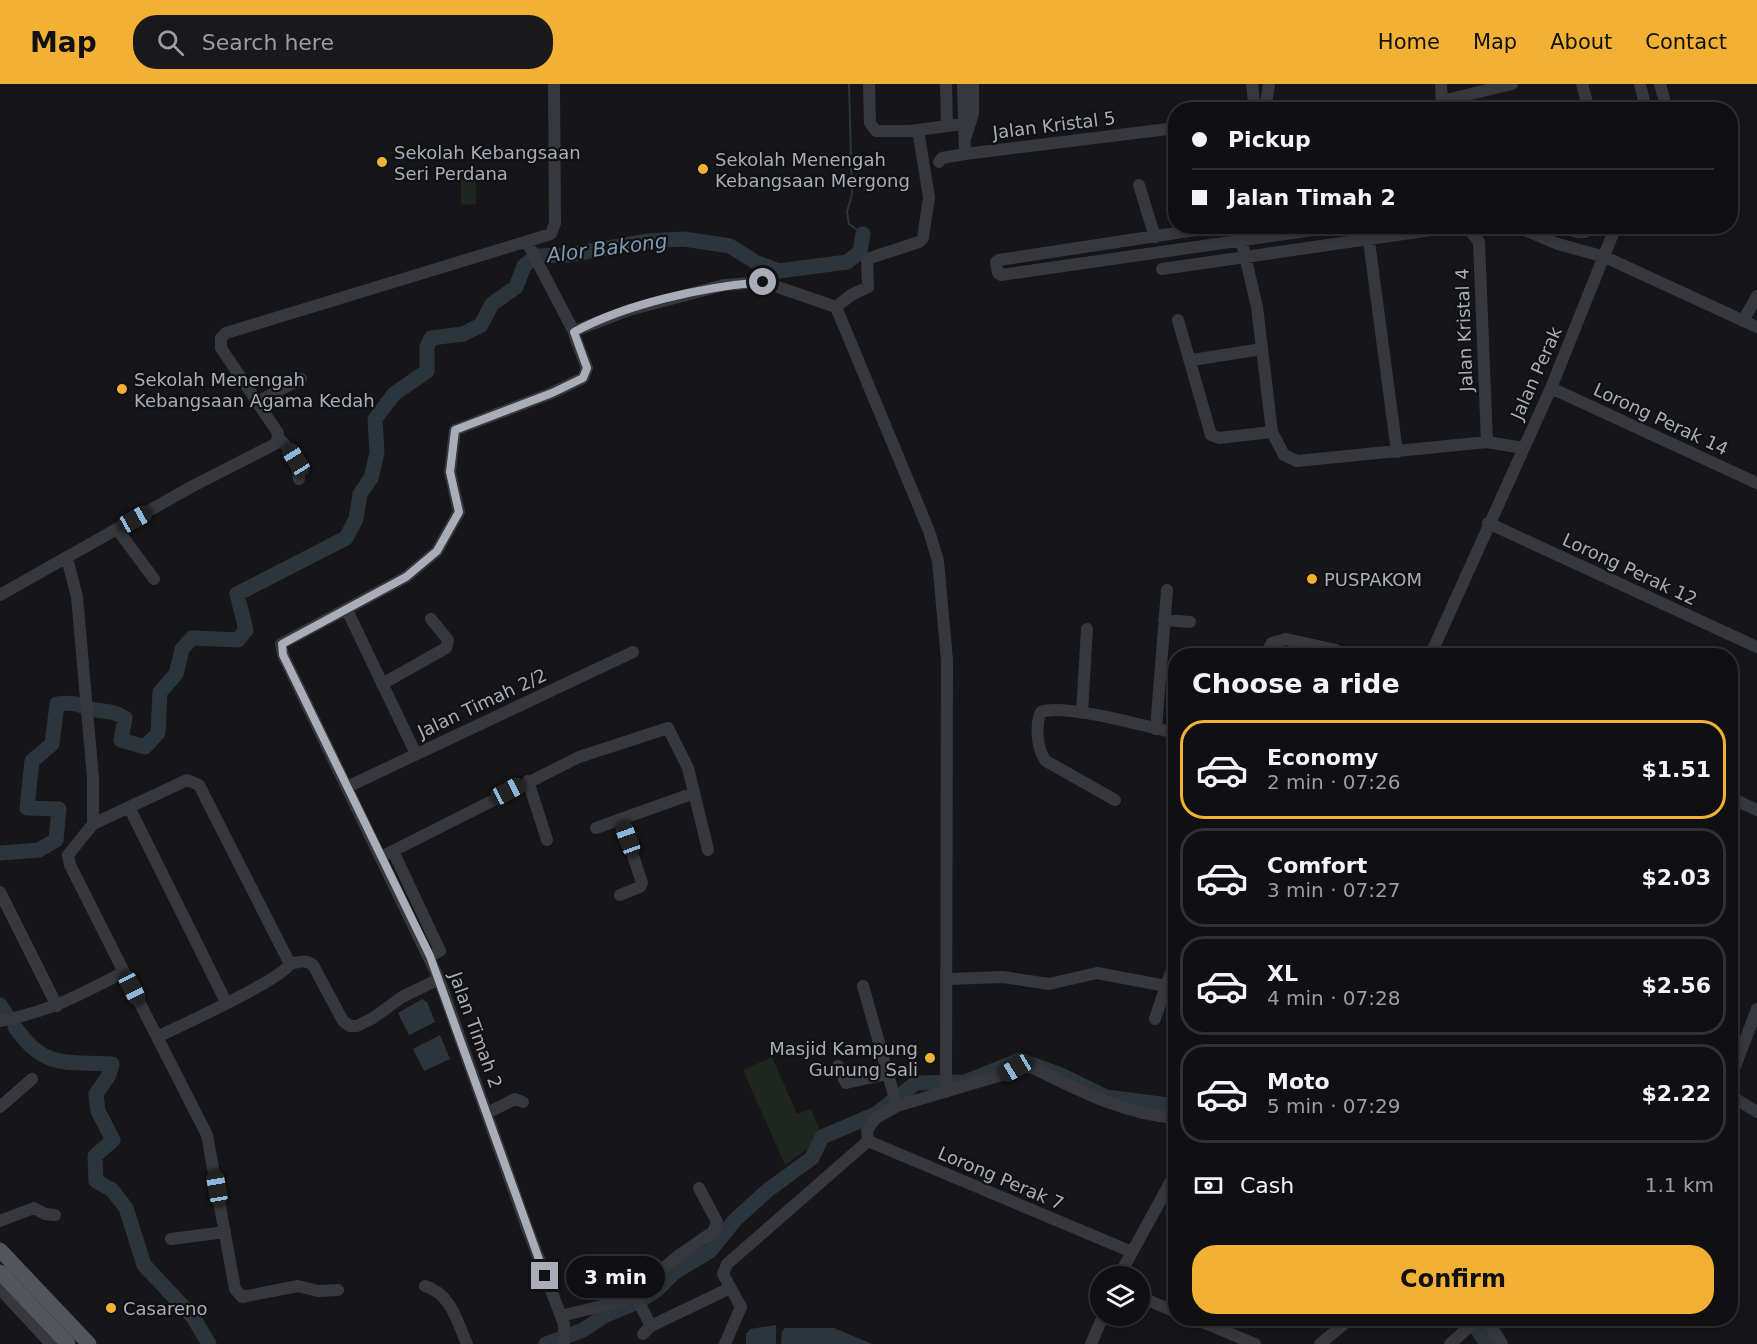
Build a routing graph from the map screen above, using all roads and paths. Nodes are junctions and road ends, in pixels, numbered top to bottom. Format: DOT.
graph roads {
  1 [pos="554,84"];
  2 [pos="869,84"];
  3 [pos="946,84"];
  4 [pos="963,84"];
  5 [pos="973,84"];
  6 [pos="1252,84"];
  7 [pos="1269,84"];
  8 [pos="1441,84"];
  9 [pos="1512,84"];
  10 [pos="1582,84"];
  11 [pos="1640,84"];
  12 [pos="1660,84"];
  13 [pos="1254,102"];
  14 [pos="1266,102"];
  15 [pos="1442,102"];
  16 [pos="1452,102"];
  17 [pos="1587,102"];
  18 [pos="1644,102"];
  19 [pos="1665,102"];
  20 [pos="947,126"];
  21 [pos="1168,129"];
  22 [pos="918,130"];
  23 [pos="964,130"];
  24 [pos="965,154"];
  25 [pos="939,162"];
  26 [pos="1139,185"];
  27 [pos="1173,234"];
  28 [pos="1240,234"];
  29 [pos="1288,234"];
  30 [pos="1363,234"];
  31 [pos="1368,234"];
  32 [pos="1473,234"];
  33 [pos="1534,234"];
  34 [pos="1613,234"];
  35 [pos="1155,237"];
  36 [pos="1242,241"];
  37 [pos="529,246"];
  38 [pos="1245,257"];
  39 [pos="1605,258"];
  40 [pos="1162,269"];
  41 [pos="1757,296"];
  42 [pos="836,307"];
  43 [pos="1178,320"];
  44 [pos="1743,321"];
  45 [pos="1757,327"];
  46 [pos="574,332"];
  47 [pos="1262,349"];
  48 [pos="1192,360"];
  49 [pos="301,379"];
  50 [pos="1551,388"];
  51 [pos="257,402"];
  52 [pos="1272,432"];
  53 [pos="279,440"];
  54 [pos="1487,442"];
  55 [pos="1523,448"];
  56 [pos="1397,452"];
  57 [pos="299,479"];
  58 [pos="1757,483"];
  59 [pos="1488,523"];
  60 [pos="117,529"];
  61 [pos="67,558"];
  62 [pos="154,579"];
  63 [pos="1167,590"];
  64 [pos="0,595"];
  65 [pos="347,610"];
  66 [pos="431,619"];
  67 [pos="1164,620"];
  68 [pos="1190,622"];
  69 [pos="1087,629"];
  70 [pos="1757,647"];
  71 [pos="1269,648"];
  72 [pos="1327,648"];
  73 [pos="1433,648"];
  74 [pos="633,652"];
  75 [pos="382,684"];
  76 [pos="1082,713"];
  77 [pos="1156,729"];
  78 [pos="1168,731"];
  79 [pos="416,754"];
  80 [pos="528,781"];
  81 [pos="347,787"];
  82 [pos="694,793"];
  83 [pos="1116,800"];
  84 [pos="1738,801"];
  85 [pos="129,807"];
  86 [pos="1757,810"];
  87 [pos="621,819"];
  88 [pos="93,824"];
  89 [pos="596,828"];
  90 [pos="547,840"];
  91 [pos="708,850"];
  92 [pos="393,851"];
  93 [pos="381,857"];
  94 [pos="0,892"];
  95 [pos="620,895"];
  96 [pos="430,956"];
  97 [pos="290,964"];
  98 [pos="124,972"];
  99 [pos="439,979"];
  100 [pos="948,979"];
  101 [pos="1168,981"];
  102 [pos="863,986"];
  103 [pos="1166,986"];
  104 [pos="226,1002"];
  105 [pos="57,1006"];
  106 [pos="1757,1009"];
  107 [pos="1155,1019"];
  108 [pos="0,1021"];
  109 [pos="157,1037"];
  110 [pos="1738,1059"];
  111 [pos="838,1066"];
  112 [pos="887,1074"];
  113 [pos="32,1079"];
  114 [pos="946,1085"];
  115 [pos="1738,1100"];
  116 [pos="523,1102"];
  117 [pos="897,1105"];
  118 [pos="0,1107"];
  119 [pos="1757,1112"];
  120 [pos="487,1113"];
  121 [pos="1168,1117"];
  122 [pos="868,1135"];
  123 [pos="1168,1187"];
  124 [pos="699,1188"];
  125 [pos="55,1215"];
  126 [pos="0,1221"];
  127 [pos="225,1232"];
  128 [pos="171,1239"];
  129 [pos="0,1250"];
  130 [pos="1131,1252"];
  131 [pos="1124,1266"];
  132 [pos="0,1272"];
  133 [pos="425,1286"];
  134 [pos="730,1288"];
  135 [pos="0,1289"];
  136 [pos="338,1290"];
  137 [pos="636,1298"];
  138 [pos="1150,1301"];
  139 [pos="1168,1309"];
  140 [pos="561,1316"];
  141 [pos="1098,1326"];
  142 [pos="1212,1326"];
  143 [pos="1341,1326"];
  144 [pos="1472,1326"];
  145 [pos="1483,1326"];
  146 [pos="564,1339"];
  147 [pos="51,1344"];
  148 [pos="68,1344"];
  149 [pos="89,1344"];
  150 [pos="467,1344"];
  151 [pos="725,1344"];
  152 [pos="1091,1344"];
  153 [pos="1255,1344"];
  154 [pos="1320,1344"];
  155 [pos="1450,1344"];
  156 [pos="1502,1344"];
  1 -- 37 [label="street"];
  2 -- 22 [label="street"];
  3 -- 20 [label="street"];
  4 -- 23 [label="street"];
  5 -- 23 [label="street"];
  6 -- 13 [label="street"];
  7 -- 14 [label="street"];
  8 -- 15 [label="street"];
  9 -- 16 [label="street"];
  10 -- 17 [label="street"];
  11 -- 18 [label="street"];
  12 -- 19 [label="street"];
  20 -- 22 [label="street"];
  20 -- 23 [label="street"];
  21 -- 24 [label="street, Jalan Kristal 5"];
  22 -- 42 [label="street"];
  23 -- 24 [label="street"];
  24 -- 25 [label="street, Jalan Kristal 5"];
  26 -- 35 [label="street"];
  27 -- 35 [label="street"];
  28 -- 36 [label="street"];
  29 -- 36 [label="street"];
  30 -- 38 [label="street"];
  31 -- 56 [label="street"];
  32 -- 54 [label="street, Jalan Kristal 4"];
  33 -- 39 [label="street"];
  34 -- 39 [label="street, Jalan Perak"];
  35 -- 36 [label="street"];
  36 -- 38 [label="street"];
  37 -- 46 [label="street"];
  37 -- 51 [label="street"];
  38 -- 40 [label="street"];
  38 -- 47 [label="street"];
  39 -- 44 [label="street"];
  39 -- 50 [label="street, Jalan Perak"];
  41 -- 44 [label="street"];
  42 -- 46 [label="street"];
  42 -- 100 [label="street"];
  43 -- 48 [label="street"];
  44 -- 45 [label="street"];
  46 -- 65 [label="street"];
  47 -- 48 [label="street"];
  47 -- 52 [label="street"];
  48 -- 52 [label="street"];
  49 -- 51 [label="street"];
  50 -- 55 [label="street, Jalan Perak"];
  50 -- 58 [label="street, Lorong Perak 14"];
  51 -- 53 [label="street"];
  52 -- 56 [label="street"];
  53 -- 57 [label="street"];
  53 -- 60 [label="street"];
  54 -- 55 [label="street"];
  54 -- 56 [label="street"];
  55 -- 59 [label="street, Jalan Perak"];
  59 -- 70 [label="street, Lorong Perak 12"];
  59 -- 73 [label="street, Jalan Perak"];
  60 -- 61 [label="street"];
  60 -- 62 [label="street"];
  61 -- 64 [label="street"];
  61 -- 88 [label="street"];
  63 -- 67 [label="street"];
  65 -- 75 [label="street"];
  65 -- 81 [label="street, Jalan Timah 2"];
  66 -- 75 [label="street"];
  67 -- 68 [label="street"];
  67 -- 77 [label="street"];
  69 -- 76 [label="street"];
  71 -- 72 [label="street"];
  74 -- 79 [label="street, Jalan Timah 2/2"];
  75 -- 79 [label="street"];
  76 -- 77 [label="street"];
  76 -- 83 [label="street"];
  77 -- 78 [label="street"];
  79 -- 81 [label="street, Jalan Timah 2/2"];
  80 -- 82 [label="street"];
  80 -- 90 [label="street"];
  80 -- 92 [label="street"];
  81 -- 93 [label="street, Jalan Timah 2"];
  82 -- 87 [label="street"];
  82 -- 91 [label="street"];
  84 -- 86 [label="street"];
  85 -- 88 [label="street"];
  85 -- 97 [label="street"];
  85 -- 104 [label="street"];
  87 -- 89 [label="street"];
  87 -- 95 [label="street"];
  88 -- 98 [label="street"];
  92 -- 93 [label="street"];
  92 -- 96 [label="street"];
  93 -- 96 [label="street, Jalan Timah 2"];
  94 -- 105 [label="street"];
  96 -- 99 [label="street, Jalan Timah 2"];
  97 -- 99 [label="street"];
  97 -- 104 [label="street"];
  98 -- 105 [label="street"];
  98 -- 109 [label="street"];
  99 -- 120 [label="street, Jalan Timah 2"];
  100 -- 103 [label="street"];
  100 -- 114 [label="street"];
  101 -- 103 [label="street"];
  102 -- 112 [label="street"];
  103 -- 107 [label="street"];
  104 -- 109 [label="street"];
  105 -- 108 [label="street"];
  106 -- 110 [label="street"];
  109 -- 127 [label="street"];
  111 -- 112 [label="street"];
  112 -- 117 [label="street"];
  113 -- 118 [label="street"];
  114 -- 117 [label="street"];
  114 -- 121 [label="street"];
  115 -- 119 [label="street"];
  116 -- 120 [label="street"];
  117 -- 122 [label="street"];
  120 -- 140 [label="street, Jalan Timah 2"];
  122 -- 130 [label="street, Lorong Perak 7"];
  122 -- 134 [label="street"];
  123 -- 130 [label="street"];
  124 -- 137 [label="street"];
  125 -- 126 [label="street"];
  127 -- 128 [label="street"];
  127 -- 136 [label="street"];
  129 -- 149 [label="main road"];
  130 -- 131 [label="street"];
  132 -- 148 [label="main road"];
  133 -- 150 [label="street"];
  134 -- 137 [label="street"];
  134 -- 151 [label="street"];
  135 -- 147 [label="street"];
  137 -- 140 [label="street"];
  138 -- 139 [label="street"];
  140 -- 146 [label="street, Jalan Timah 2"];
  141 -- 152 [label="street"];
  142 -- 153 [label="street"];
  143 -- 154 [label="street"];
  144 -- 155 [label="street"];
  145 -- 156 [label="street"];
}
